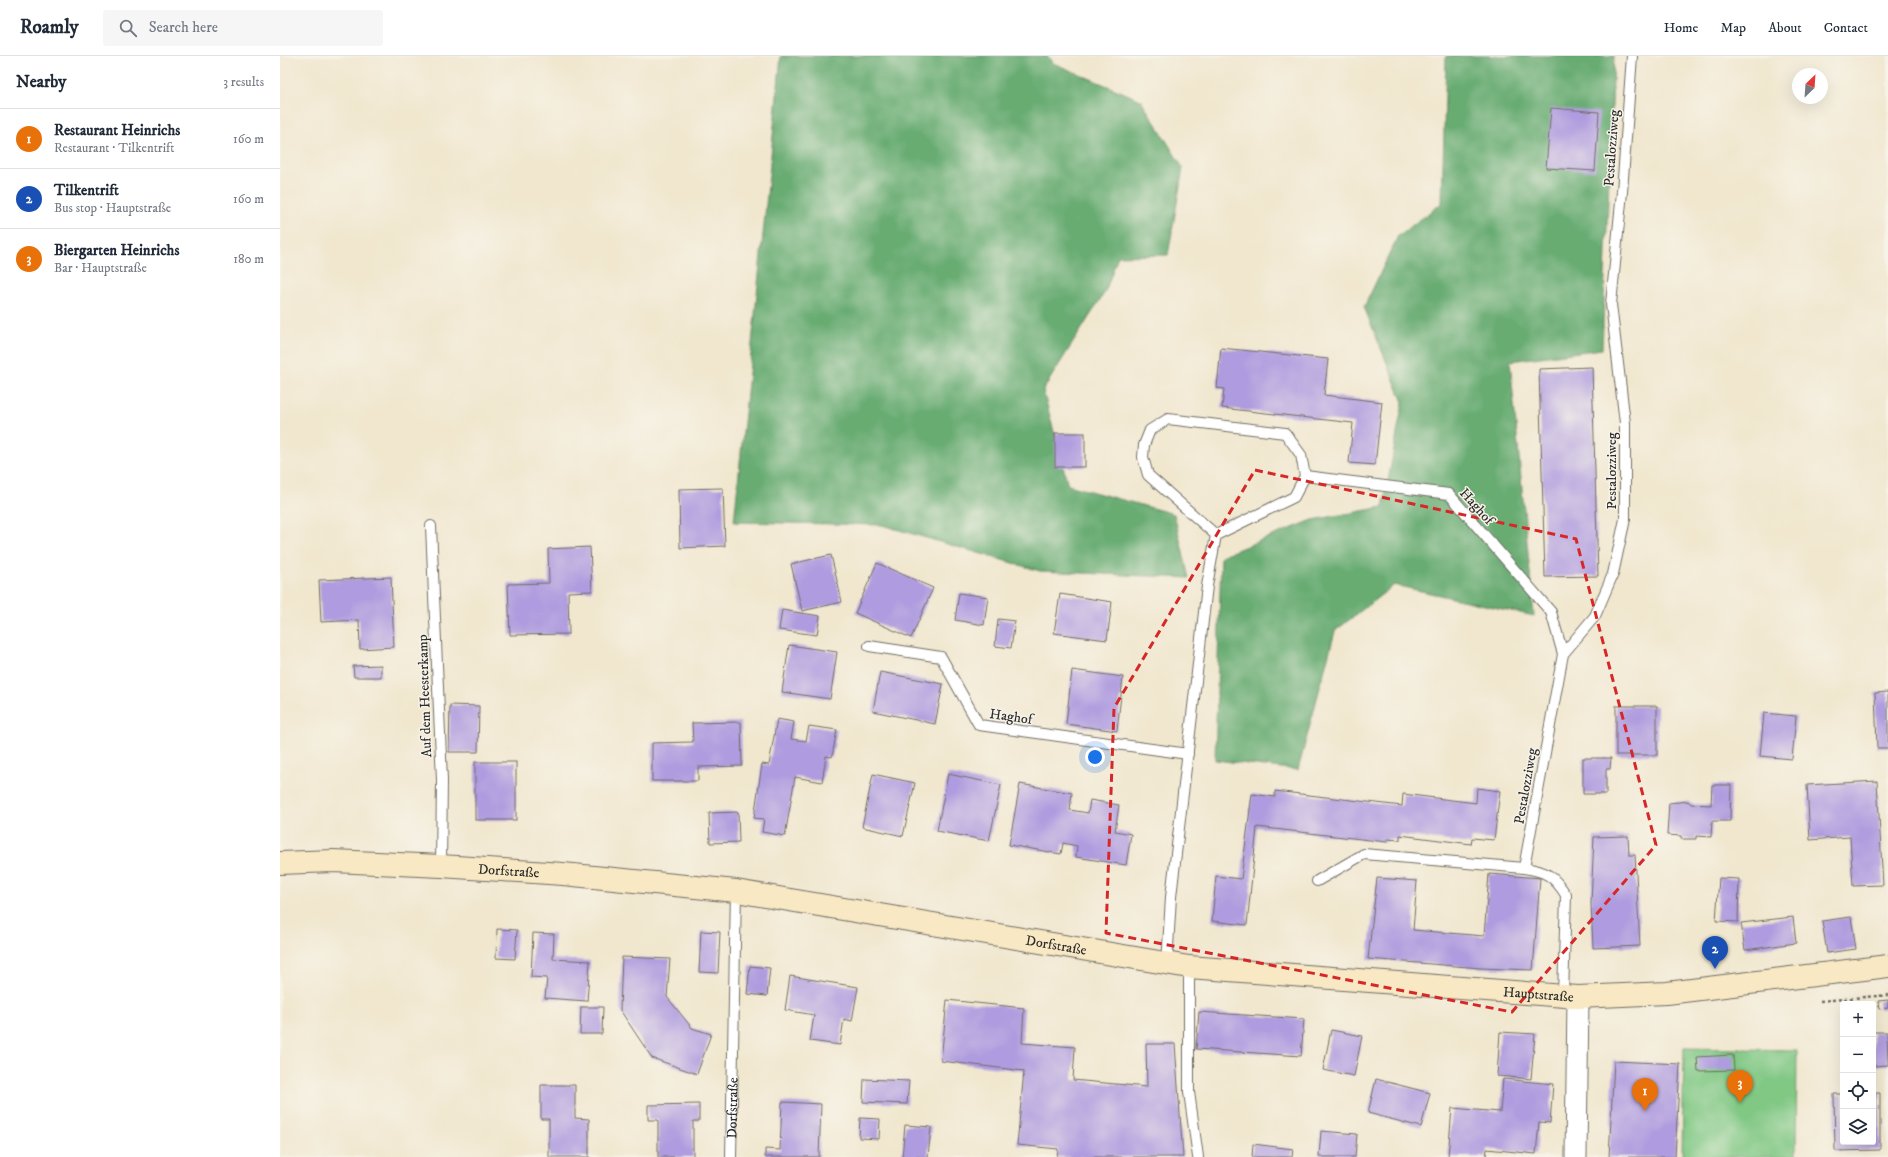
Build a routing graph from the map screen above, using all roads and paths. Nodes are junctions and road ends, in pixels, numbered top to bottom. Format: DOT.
graph roads {
  1 [pos="1632,56"];
  2 [pos="1305,476"];
  3 [pos="431,526"];
  4 [pos="1216,535"];
  5 [pos="869,646"];
  6 [pos="1563,654"];
  7 [pos="1188,754"];
  8 [pos="280,863"];
  9 [pos="441,866"];
  10 [pos="1524,868"];
  11 [pos="1317,881"];
  12 [pos="736,891"];
  13 [pos="1167,964"];
  14 [pos="1888,966"];
  15 [pos="1189,967"];
  16 [pos="1570,996"];
  17 [pos="731,1157"];
  18 [pos="1198,1157"];
  19 [pos="1576,1157"];
  1 -- 6 [label="lane, Pestalozziweg"];
  2 -- 4 [label="lane"];
  2 -- 4 [label="lane"];
  2 -- 6 [label="lane, Haghof"];
  3 -- 9 [label="lane, Auf dem Heesterkamp"];
  4 -- 7 [label="lane"];
  5 -- 7 [label="lane, Haghof"];
  6 -- 10 [label="lane, Pestalozziweg"];
  7 -- 13 [label="lane"];
  8 -- 9 [label="main road, Dorfstraße"];
  9 -- 12 [label="main road, Dorfstraße"];
  10 -- 11 [label="lane"];
  10 -- 16 [label="lane"];
  12 -- 13 [label="main road, Dorfstraße"];
  12 -- 17 [label="lane, Dorfstraße"];
  13 -- 15 [label="main road, Dorfstraße"];
  14 -- 16 [label="main road, Hauptstraße"];
  15 -- 16 [label="main road, Hauptstraße"];
  15 -- 18 [label="lane"];
  16 -- 19 [label="street"];
}
